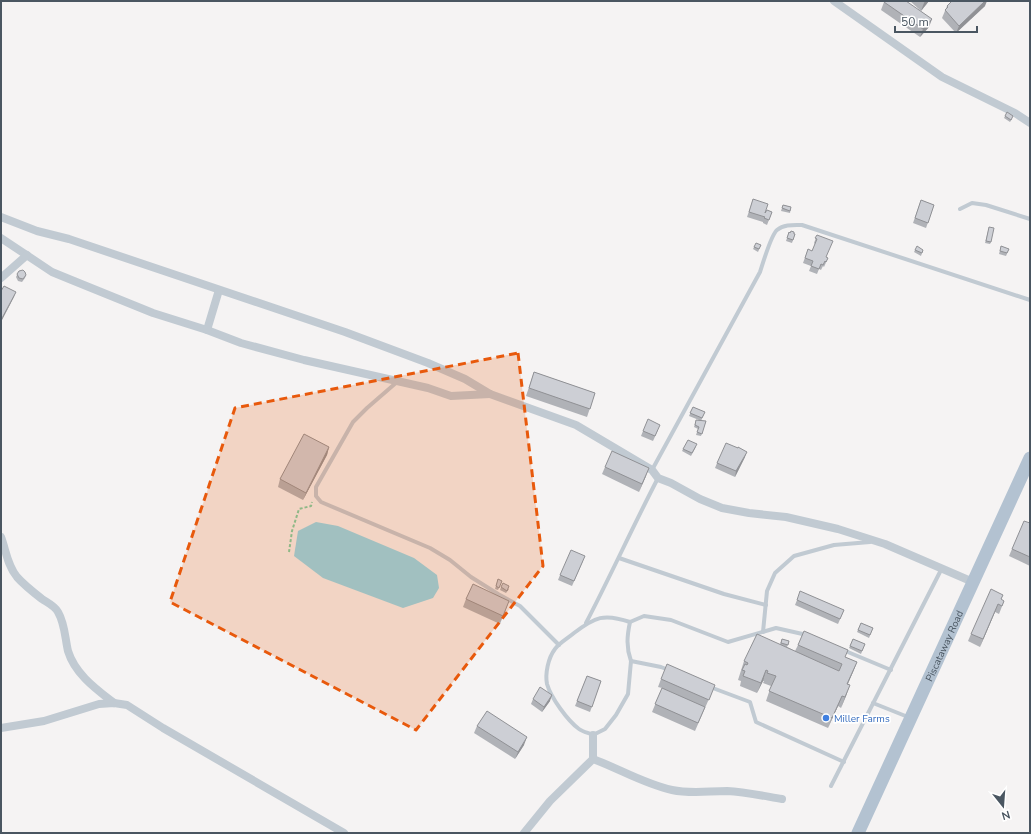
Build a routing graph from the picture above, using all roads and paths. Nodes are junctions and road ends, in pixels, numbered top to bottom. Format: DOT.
graph roads {
  1 [pos="834,1"];
  2 [pos="1030,123"];
  3 [pos="960,209"];
  4 [pos="1,217"];
  5 [pos="1030,219"];
  6 [pos="1,238"];
  7 [pos="27,255"];
  8 [pos="1,278"];
  9 [pos="219,290"];
  10 [pos="1030,300"];
  11 [pos="207,330"];
  12 [pos="397,382"];
  13 [pos="490,394"];
  14 [pos="1030,458"];
  15 [pos="652,470"];
  16 [pos="658,478"];
  17 [pos="316,496"];
  18 [pos="1,537"];
  19 [pos="876,541"];
  20 [pos="289,552"];
  21 [pos="619,558"];
  22 [pos="942,568"];
  23 [pos="973,582"];
  24 [pos="766,605"];
  25 [pos="630,622"];
  26 [pos="585,624"];
  27 [pos="762,632"];
  28 [pos="814,637"];
  29 [pos="559,645"];
  30 [pos="842,649"];
  31 [pos="631,660"];
  32 [pos="890,670"];
  33 [pos="674,672"];
  34 [pos="702,683"];
  35 [pos="114,703"];
  36 [pos="873,703"];
  37 [pos="911,718"];
  38 [pos="1,728"];
  39 [pos="593,735"];
  40 [pos="593,759"];
  41 [pos="844,762"];
  42 [pos="830,786"];
  43 [pos="782,799"];
  44 [pos="344,833"];
  45 [pos="524,833"];
  46 [pos="858,833"];
  1 -- 2 [label="street"];
  3 -- 5 [label="lane"];
  4 -- 9 [label="street"];
  6 -- 7 [label="street"];
  7 -- 8 [label="street"];
  7 -- 11 [label="street"];
  9 -- 11 [label="street"];
  9 -- 13 [label="street"];
  10 -- 15 [label="lane"];
  11 -- 12 [label="street"];
  12 -- 13 [label="street"];
  12 -- 17 [label="lane"];
  13 -- 15 [label="street"];
  14 -- 23 [label="main road, Piscataway Road"];
  15 -- 16 [label="street"];
  16 -- 19 [label="street"];
  16 -- 21 [label="lane"];
  17 -- 20 [label="path"];
  17 -- 29 [label="lane"];
  18 -- 35 [label="street"];
  19 -- 22 [label="street"];
  19 -- 24 [label="lane"];
  21 -- 24 [label="lane"];
  21 -- 26 [label="lane"];
  22 -- 23 [label="street"];
  22 -- 32 [label="lane"];
  23 -- 37 [label="main road, Piscataway Road"];
  24 -- 27 [label="lane"];
  25 -- 26 [label="lane"];
  25 -- 27 [label="lane"];
  25 -- 31 [label="lane"];
  26 -- 29 [label="lane"];
  27 -- 28 [label="lane"];
  29 -- 39 [label="lane"];
  30 -- 32 [label="lane"];
  31 -- 33 [label="lane"];
  31 -- 39 [label="lane"];
  32 -- 36 [label="lane"];
  34 -- 41 [label="lane"];
  35 -- 38 [label="street"];
  35 -- 44 [label="street"];
  36 -- 37 [label="lane"];
  36 -- 41 [label="lane"];
  37 -- 46 [label="main road, Piscataway Road"];
  39 -- 40 [label="street"];
  40 -- 43 [label="street"];
  40 -- 45 [label="street"];
  41 -- 42 [label="lane"];
}
